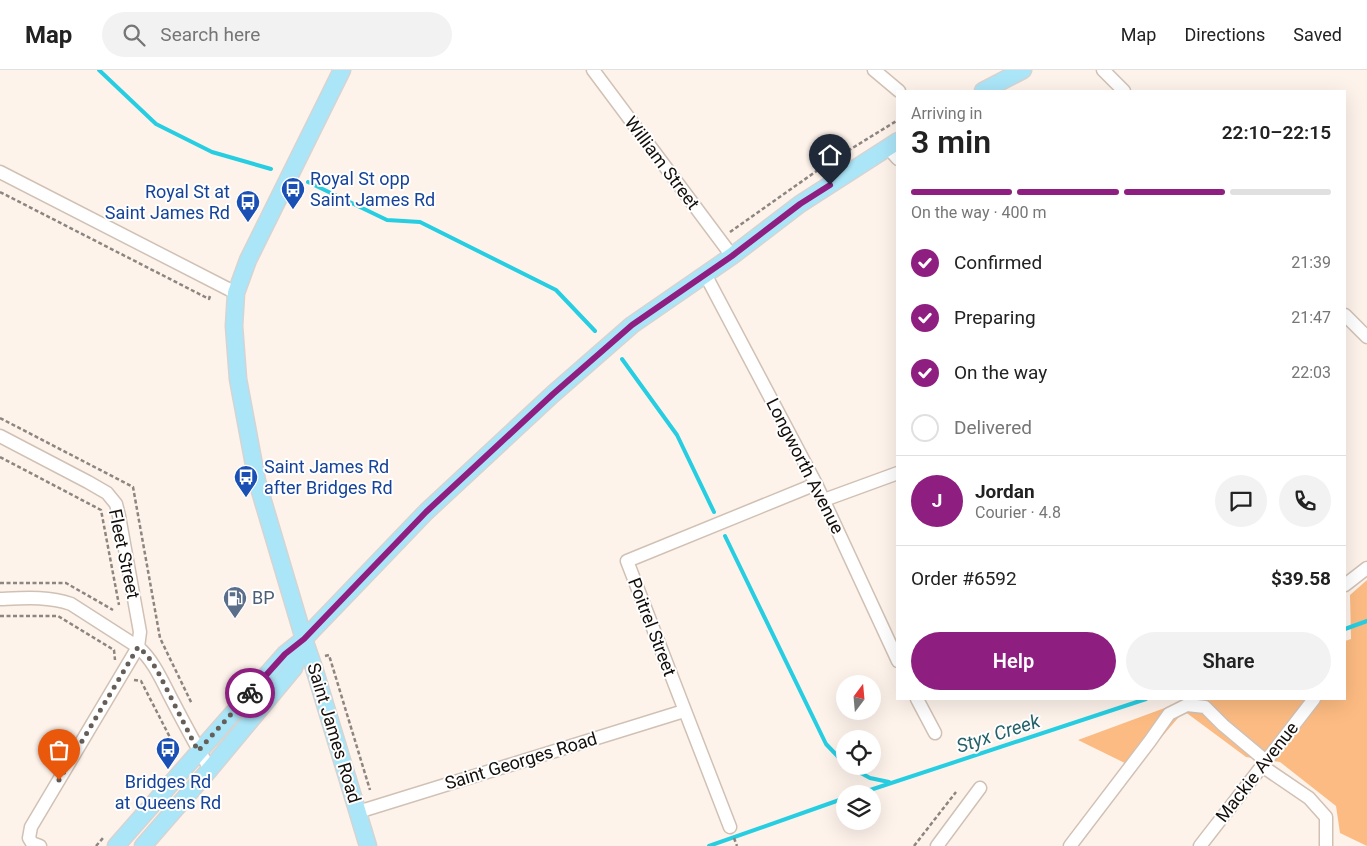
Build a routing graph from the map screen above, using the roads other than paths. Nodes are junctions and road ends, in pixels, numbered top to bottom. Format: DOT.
graph roads {
  1 [pos="342,70"];
  2 [pos="593,70"];
  3 [pos="874,70"];
  4 [pos="1023,70"];
  5 [pos="1103,70"];
  6 [pos="897,90"];
  7 [pos="985,90"];
  8 [pos="1123,90"];
  9 [pos="894,150"];
  10 [pos="0,172"];
  11 [pos="732,256"];
  12 [pos="705,274"];
  13 [pos="236,293"];
  14 [pos="1346,316"];
  15 [pos="1367,337"];
  16 [pos="0,436"];
  17 [pos="896,474"];
  18 [pos="816,484"];
  19 [pos="824,500"];
  20 [pos="1367,568"];
  21 [pos="1346,584"];
  22 [pos="0,599"];
  23 [pos="304,639"];
  24 [pos="138,647"];
  25 [pos="896,657"];
  26 [pos="918,700"];
  27 [pos="1313,700"];
  28 [pos="684,711"];
  29 [pos="935,733"];
  30 [pos="198,751"];
  31 [pos="1264,763"];
  32 [pos="210,769"];
  33 [pos="980,788"];
  34 [pos="358,812"];
  35 [pos="730,827"];
  36 [pos="113,839"];
  37 [pos="40,846"];
  38 [pos="142,846"];
  39 [pos="368,846"];
  40 [pos="937,846"];
  41 [pos="1070,846"];
  42 [pos="1200,846"];
  43 [pos="1326,846"];
  1 -- 13 [label="main road, Saint James Road"];
  2 -- 11 [label="street, William Street"];
  3 -- 6 [label="street"];
  4 -- 7 [label="main road"];
  5 -- 8 [label="street"];
  9 -- 11 [label="main road"];
  10 -- 13 [label="street"];
  11 -- 12 [label="main road"];
  12 -- 18 [label="street, Longworth Avenue"];
  12 -- 23 [label="main road"];
  13 -- 23 [label="main road, Saint James Road"];
  14 -- 15 [label="street"];
  16 -- 24 [label="street, Fleet Street"];
  17 -- 19 [label="street"];
  18 -- 19 [label="street, Longworth Avenue"];
  18 -- 28 [label="street, Poitrel Street"];
  19 -- 25 [label="street, Longworth Avenue"];
  20 -- 21 [label="street"];
  22 -- 24 [label="street"];
  23 -- 30 [label="main road"];
  23 -- 32 [label="main road"];
  23 -- 34 [label="main road, Saint James Road"];
  24 -- 30 [label="street"];
  24 -- 37 [label="street"];
  26 -- 29 [label="street"];
  27 -- 31 [label="street, Mackie Avenue"];
  28 -- 34 [label="street, Saint Georges Road"];
  28 -- 35 [label="street, Poitrel Street"];
  30 -- 32 [label="street"];
  30 -- 36 [label="main road"];
  31 -- 41 [label="street"];
  31 -- 42 [label="street, Mackie Avenue"];
  31 -- 43 [label="street"];
  32 -- 38 [label="main road"];
  33 -- 40 [label="street"];
  34 -- 39 [label="main road, Saint James Road"];
}
